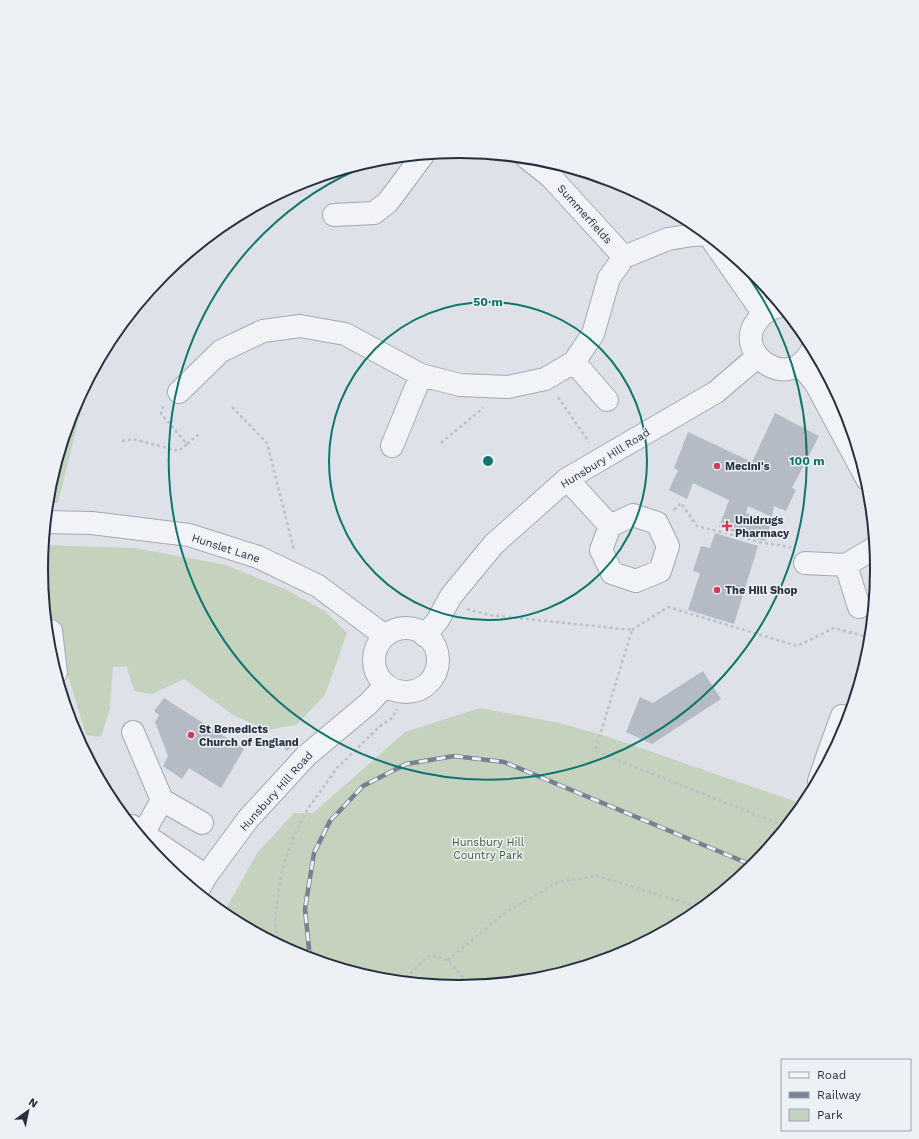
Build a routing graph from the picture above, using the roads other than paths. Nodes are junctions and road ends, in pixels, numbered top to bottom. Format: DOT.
graph roads {
  1 [pos="419,161"];
  2 [pos="536,165"];
  3 [pos="334,215"];
  4 [pos="698,234"];
  5 [pos="624,257"];
  6 [pos="729,259"];
  7 [pos="773,309"];
  8 [pos="810,354"];
  9 [pos="757,357"];
  10 [pos="574,362"];
  11 [pos="801,365"];
  12 [pos="422,375"];
  13 [pos="172,397"];
  14 [pos="607,400"];
  15 [pos="392,446"];
  16 [pos="855,457"];
  17 [pos="567,479"];
  18 [pos="51,522"];
  19 [pos="610,526"];
  20 [pos="870,550"];
  21 [pos="799,555"];
  22 [pos="846,565"];
  23 [pos="859,607"];
  24 [pos="385,636"];
  25 [pos="426,636"];
  26 [pos="386,685"];
  27 [pos="842,716"];
  28 [pos="838,731"];
  29 [pos="133,732"];
  30 [pos="162,800"];
  31 [pos="202,823"];
  32 [pos="139,828"];
  33 [pos="150,841"];
  34 [pos="201,884"];
  1 -- 3 [label="street"];
  2 -- 5 [label="street, Summerfields"];
  4 -- 5 [label="street"];
  5 -- 10 [label="street"];
  6 -- 7 [label="street"];
  7 -- 9 [label="street"];
  8 -- 11 [label="street"];
  9 -- 11 [label="street"];
  9 -- 17 [label="street, Hunsbury Hill Road"];
  10 -- 12 [label="street"];
  10 -- 14 [label="street"];
  11 -- 16 [label="street"];
  12 -- 13 [label="street"];
  12 -- 15 [label="street"];
  17 -- 19 [label="street"];
  17 -- 25 [label="street, Hunsbury Hill Road"];
  18 -- 24 [label="street, Hunslet Lane"];
  19 -- 19 [label="street"];
  20 -- 22 [label="street"];
  21 -- 22 [label="street"];
  22 -- 23 [label="street"];
  24 -- 25 [label="street"];
  24 -- 26 [label="street"];
  25 -- 26 [label="street"];
  26 -- 34 [label="street, Hunsbury Hill Road"];
  27 -- 28 [label="street"];
  29 -- 30 [label="street"];
  30 -- 31 [label="street"];
  30 -- 32 [label="street"];
  33 -- 34 [label="street"];
}
